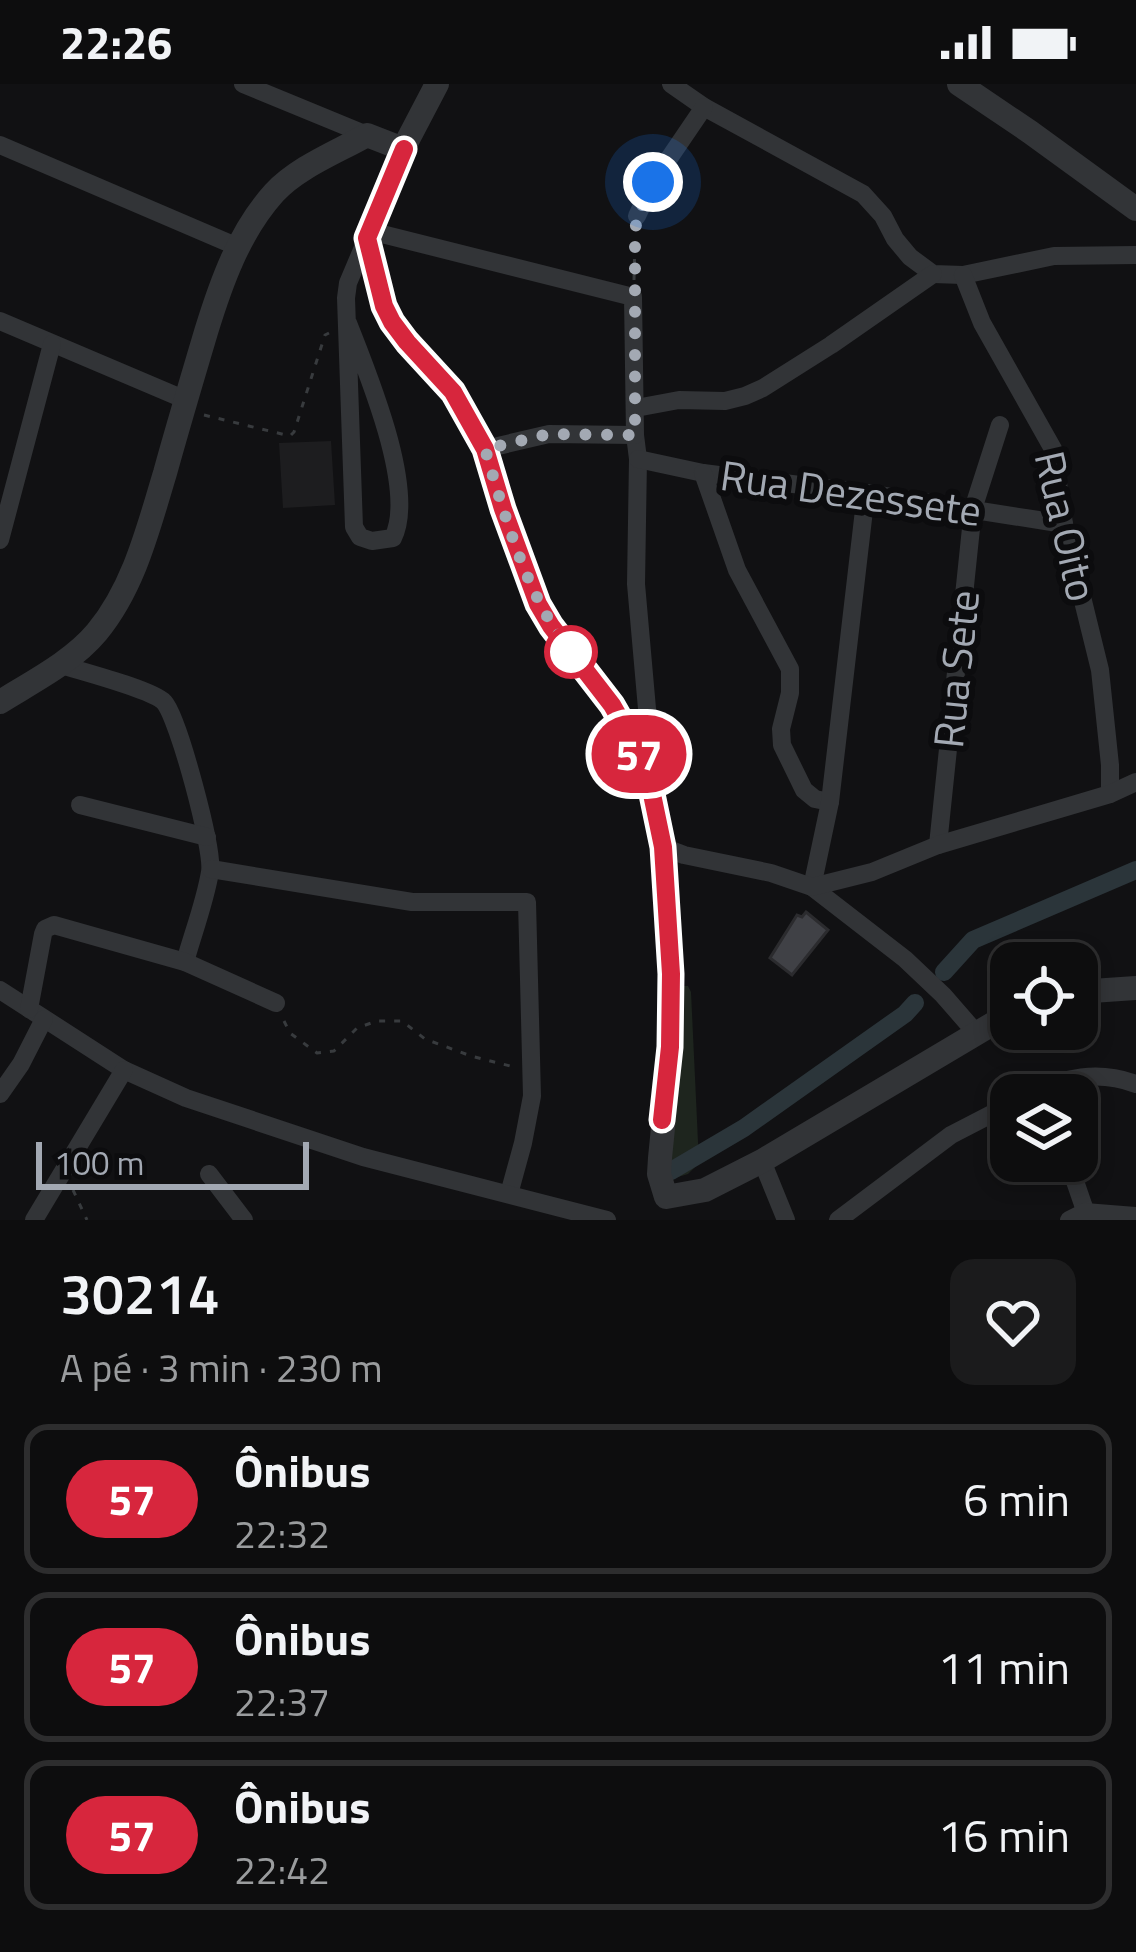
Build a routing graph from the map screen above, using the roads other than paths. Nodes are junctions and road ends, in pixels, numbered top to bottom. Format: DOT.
graph roads {
  1 [pos="243,84"];
  2 [pos="437,84"];
  3 [pos="671,84"];
  4 [pos="959,84"];
  5 [pos="704,107"];
  6 [pos="367,135"];
  7 [pos="0,146"];
  8 [pos="404,149"];
  9 [pos="1136,209"];
  10 [pos="637,216"];
  11 [pos="369,234"];
  12 [pos="238,247"];
  13 [pos="1136,255"];
  14 [pos="932,274"];
  15 [pos="963,274"];
  16 [pos="0,321"];
  17 [pos="348,323"];
  18 [pos="52,344"];
  19 [pos="186,400"];
  20 [pos="636,408"];
  21 [pos="1000,425"];
  22 [pos="635,435"];
  23 [pos="485,449"];
  24 [pos="638,458"];
  25 [pos="703,473"];
  26 [pos="866,493"];
  27 [pos="973,509"];
  28 [pos="1064,524"];
  29 [pos="0,541"];
  30 [pos="58,664"];
  31 [pos="0,702"];
  32 [pos="648,775"];
  33 [pos="1136,782"];
  34 [pos="1110,794"];
  35 [pos="830,802"];
  36 [pos="80,805"];
  37 [pos="207,837"];
  38 [pos="938,845"];
  39 [pos="663,847"];
  40 [pos="211,869"];
  41 [pos="812,887"];
  42 [pos="185,962"];
  43 [pos="1136,988"];
  44 [pos="0,990"];
  45 [pos="1098,991"];
  46 [pos="276,1003"];
  47 [pos="36,1014"];
  48 [pos="990,1026"];
  49 [pos="977,1034"];
  50 [pos="124,1070"];
  51 [pos="1098,1075"];
  52 [pos="1136,1084"];
  53 [pos="0,1094"];
  54 [pos="990,1115"];
  55 [pos="762,1161"];
  56 [pos="208,1174"];
  57 [pos="1073,1182"];
  58 [pos="509,1194"];
  59 [pos="661,1209"];
  60 [pos="1136,1216"];
  61 [pos="1081,1218"];
  62 [pos="34,1220"];
  63 [pos="244,1220"];
  64 [pos="607,1220"];
  65 [pos="786,1220"];
  66 [pos="838,1220"];
  1 -- 6 [label="street"];
  2 -- 8 [label="street"];
  3 -- 5 [label="street"];
  4 -- 9 [label="street"];
  5 -- 10 [label="street"];
  5 -- 14 [label="street"];
  6 -- 8 [label="street"];
  6 -- 12 [label="street"];
  7 -- 12 [label="street"];
  8 -- 11 [label="street"];
  11 -- 17 [label="street"];
  11 -- 20 [label="street"];
  11 -- 23 [label="street"];
  12 -- 19 [label="street"];
  13 -- 15 [label="street"];
  14 -- 15 [label="street"];
  14 -- 20 [label="street"];
  15 -- 28 [label="street, Rua Oito"];
  16 -- 18 [label="street"];
  17 -- 17 [label="street"];
  18 -- 19 [label="street"];
  18 -- 29 [label="street"];
  19 -- 30 [label="street"];
  20 -- 22 [label="street"];
  21 -- 27 [label="street, Rua Sete"];
  22 -- 23 [label="street"];
  22 -- 24 [label="street"];
  23 -- 32 [label="street"];
  24 -- 25 [label="street, Rua Dezessete"];
  24 -- 32 [label="street"];
  25 -- 26 [label="street, Rua Dezessete"];
  25 -- 35 [label="street"];
  26 -- 27 [label="street, Rua Dezessete"];
  26 -- 35 [label="street"];
  27 -- 28 [label="street, Rua Dezessete"];
  27 -- 38 [label="street, Rua Sete"];
  28 -- 34 [label="street, Rua Oito"];
  30 -- 31 [label="street"];
  30 -- 37 [label="street"];
  32 -- 39 [label="street"];
  33 -- 34 [label="street"];
  34 -- 38 [label="street"];
  35 -- 41 [label="street"];
  36 -- 37 [label="street"];
  37 -- 40 [label="street"];
  38 -- 41 [label="street"];
  39 -- 41 [label="street"];
  39 -- 59 [label="street"];
  40 -- 42 [label="street"];
  40 -- 58 [label="street"];
  41 -- 49 [label="street"];
  42 -- 46 [label="street"];
  42 -- 47 [label="street"];
  43 -- 45 [label="street"];
  44 -- 47 [label="street"];
  47 -- 50 [label="street"];
  47 -- 53 [label="street"];
  48 -- 49 [label="street"];
  49 -- 55 [label="street"];
  50 -- 58 [label="street"];
  50 -- 62 [label="street"];
  51 -- 52 [label="street"];
  54 -- 66 [label="street"];
  55 -- 59 [label="street"];
  55 -- 65 [label="street"];
  56 -- 63 [label="street"];
  57 -- 61 [label="street"];
  58 -- 64 [label="street"];
  60 -- 61 [label="street"];
}
